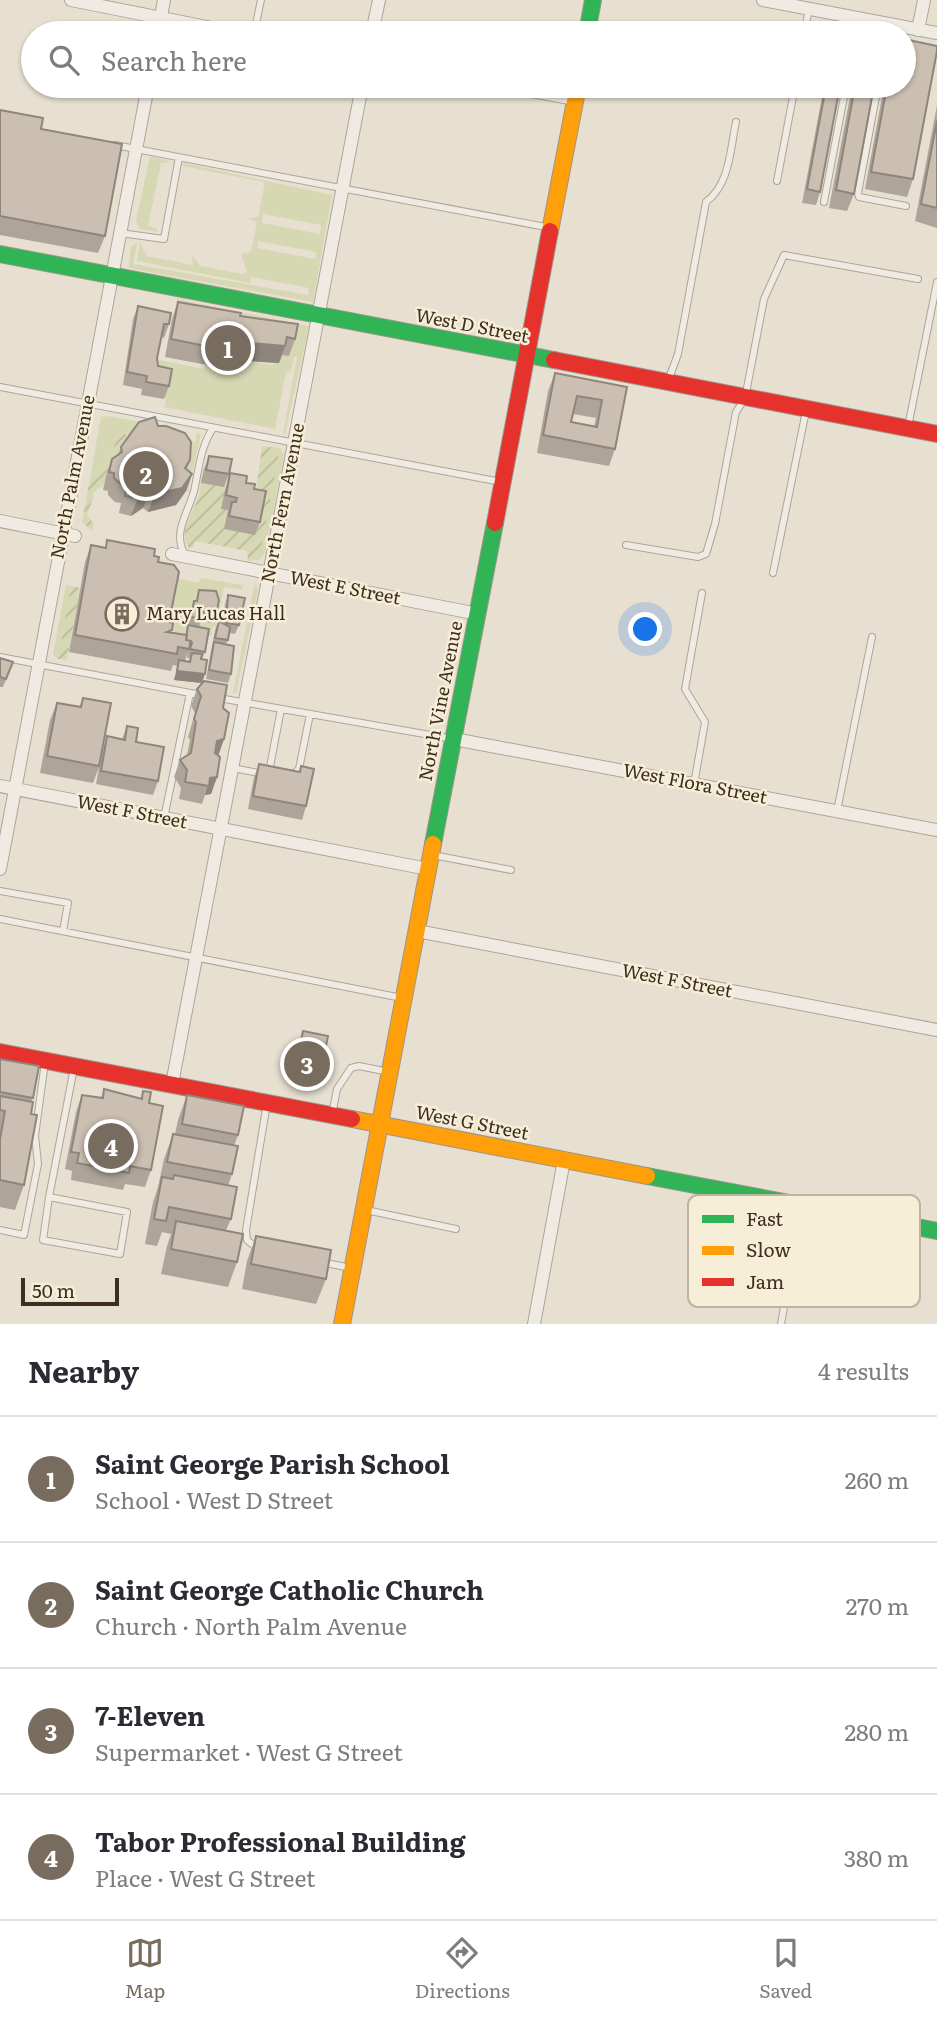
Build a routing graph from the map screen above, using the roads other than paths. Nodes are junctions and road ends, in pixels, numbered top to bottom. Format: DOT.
graph roads {
  1 [pos="71,0"];
  2 [pos="164,0"];
  3 [pos="261,0"];
  4 [pos="379,0"];
  5 [pos="593,0"];
  6 [pos="763,0"];
  7 [pos="924,0"];
  8 [pos="91,2"];
  9 [pos="825,6"];
  10 [pos="809,9"];
  11 [pos="161,17"];
  12 [pos="859,18"];
  13 [pos="160,21"];
  14 [pos="180,21"];
  15 [pos="257,21"];
  16 [pos="375,21"];
  17 [pos="589,21"];
  18 [pos="806,21"];
  19 [pos="858,21"];
  20 [pos="867,21"];
  21 [pos="918,30"];
  22 [pos="937,33"];
  23 [pos="146,98"];
  24 [pos="360,98"];
  25 [pos="576,98"];
  26 [pos="793,98"];
  27 [pos="844,98"];
  28 [pos="876,98"];
  29 [pos="736,122"];
  30 [pos="109,143"];
  31 [pos="136,148"];
  32 [pos="179,157"];
  33 [pos="777,181"];
  34 [pos="343,187"];
  35 [pos="824,202"];
  36 [pos="906,206"];
  37 [pos="551,228"];
  38 [pos="120,233"];
  39 [pos="0,254"];
  40 [pos="111,276"];
  41 [pos="918,279"];
  42 [pos="937,282"];
  43 [pos="319,315"];
  44 [pos="527,356"];
  45 [pos="668,383"];
  46 [pos="0,387"];
  47 [pos="745,398"];
  48 [pos="88,403"];
  49 [pos="807,409"];
  50 [pos="213,428"];
  51 [pos="908,429"];
  52 [pos="937,434"];
  53 [pos="294,444"];
  54 [pos="503,482"];
  55 [pos="0,521"];
  56 [pos="69,534"];
  57 [pos="626,545"];
  58 [pos="172,554"];
  59 [pos="186,557"];
  60 [pos="773,573"];
  61 [pos="270,574"];
  62 [pos="702,593"];
  63 [pos="478,614"];
  64 [pos="872,637"];
  65 [pos="0,657"];
  66 [pos="38,664"];
  67 [pos="190,693"];
  68 [pos="245,703"];
  69 [pos="281,709"];
  70 [pos="310,714"];
  71 [pos="454,739"];
  72 [pos="233,768"];
  73 [pos="269,775"];
  74 [pos="694,784"];
  75 [pos="0,786"];
  76 [pos="15,789"];
  77 [pos="838,811"];
  78 [pos="164,818"];
  79 [pos="221,830"];
  80 [pos="937,830"];
  81 [pos="430,862"];
  82 [pos="0,869"];
  83 [pos="511,870"];
  84 [pos="0,891"];
  85 [pos="0,919"];
  86 [pos="63,931"];
  87 [pos="417,931"];
  88 [pos="197,956"];
  89 [pos="404,999"];
  90 [pos="937,1030"];
  91 [pos="0,1052"];
  92 [pos="45,1060"];
  93 [pos="74,1066"];
  94 [pos="391,1073"];
  95 [pos="172,1084"];
  96 [pos="267,1103"];
  97 [pos="332,1116"];
  98 [pos="381,1125"];
  99 [pos="564,1160"];
  100 [pos="749,1195"];
  101 [pos="49,1197"];
  102 [pos="364,1210"];
  103 [pos="456,1229"];
  104 [pos="0,1230"];
  105 [pos="265,1252"];
  106 [pos="306,1259"];
  107 [pos="353,1268"];
  108 [pos="342,1324"];
  109 [pos="534,1324"];
  1 -- 8 [label="street"];
  2 -- 11 [label="street"];
  3 -- 15 [label="lane"];
  4 -- 16 [label="street"];
  5 -- 17 [label="street"];
  6 -- 10 [label="street"];
  7 -- 21 [label="street"];
  8 -- 11 [label="street"];
  9 -- 10 [label="street"];
  9 -- 12 [label="street"];
  10 -- 18 [label="lane"];
  11 -- 13 [label="street"];
  11 -- 14 [label="street"];
  12 -- 19 [label="lane"];
  12 -- 20 [label="street"];
  21 -- 22 [label="street"];
  23 -- 31 [label="street, North Palm Avenue"];
  24 -- 34 [label="street, North Fern Avenue"];
  25 -- 37 [label="street, North Vine Avenue"];
  26 -- 33 [label="lane"];
  27 -- 35 [label="lane"];
  28 -- 36 [label="lane"];
  29 -- 45 [label="lane"];
  30 -- 31 [label="lane"];
  31 -- 32 [label="lane"];
  31 -- 38 [label="street, North Palm Avenue"];
  32 -- 34 [label="lane"];
  32 -- 38 [label="lane"];
  34 -- 37 [label="lane"];
  34 -- 43 [label="street, North Fern Avenue"];
  37 -- 44 [label="street, North Vine Avenue"];
  38 -- 40 [label="street, North Palm Avenue"];
  39 -- 40 [label="street, West D Street"];
  40 -- 43 [label="street, West D Street"];
  40 -- 48 [label="street, North Palm Avenue"];
  41 -- 47 [label="lane"];
  42 -- 51 [label="lane"];
  43 -- 44 [label="street, West D Street"];
  43 -- 53 [label="street, North Fern Avenue"];
  44 -- 45 [label="street, West D Street"];
  44 -- 54 [label="street, North Vine Avenue"];
  45 -- 47 [label="street, West D Street"];
  46 -- 48 [label="lane"];
  47 -- 49 [label="street, West D Street"];
  47 -- 57 [label="lane"];
  48 -- 50 [label="lane"];
  48 -- 56 [label="street, North Palm Avenue"];
  49 -- 51 [label="street, West D Street"];
  49 -- 60 [label="lane"];
  50 -- 53 [label="lane"];
  50 -- 59 [label="lane"];
  51 -- 52 [label="street, West D Street"];
  53 -- 54 [label="lane"];
  53 -- 61 [label="street, North Fern Avenue"];
  54 -- 63 [label="street, North Vine Avenue"];
  55 -- 56 [label="street"];
  56 -- 66 [label="street, North Palm Avenue"];
  58 -- 59 [label="street, West E Street"];
  59 -- 61 [label="street, West E Street"];
  61 -- 63 [label="street, West E Street"];
  61 -- 68 [label="street, North Fern Avenue"];
  62 -- 74 [label="lane"];
  63 -- 71 [label="street, North Vine Avenue"];
  64 -- 77 [label="lane"];
  65 -- 66 [label="lane"];
  66 -- 67 [label="lane"];
  66 -- 76 [label="street, North Palm Avenue"];
  67 -- 68 [label="lane"];
  67 -- 78 [label="lane"];
  68 -- 69 [label="lane"];
  68 -- 72 [label="street, North Fern Avenue"];
  69 -- 70 [label="lane"];
  69 -- 73 [label="lane"];
  70 -- 71 [label="lane"];
  70 -- 73 [label="lane"];
  71 -- 74 [label="street, West Flora Street"];
  71 -- 81 [label="street, North Vine Avenue"];
  72 -- 73 [label="lane"];
  72 -- 79 [label="street, North Fern Avenue"];
  74 -- 77 [label="street, West Flora Street"];
  75 -- 76 [label="street, West F Street"];
  76 -- 78 [label="street, West F Street"];
  76 -- 82 [label="street, North Palm Avenue"];
  77 -- 80 [label="street, West Flora Street"];
  78 -- 79 [label="street, West F Street"];
  79 -- 81 [label="street, West F Street"];
  79 -- 88 [label="street, North Fern Avenue"];
  81 -- 83 [label="lane"];
  81 -- 87 [label="street, North Vine Avenue"];
  84 -- 86 [label="lane"];
  85 -- 86 [label="lane"];
  86 -- 88 [label="lane"];
  87 -- 89 [label="street, North Vine Avenue"];
  87 -- 90 [label="street, West F Street"];
  88 -- 89 [label="lane"];
  88 -- 95 [label="street, North Fern Avenue"];
  89 -- 94 [label="street, North Vine Avenue"];
  91 -- 92 [label="street, West G Street"];
  92 -- 93 [label="street, West G Street"];
  92 -- 104 [label="lane"];
  93 -- 95 [label="street, West G Street"];
  93 -- 101 [label="lane"];
  94 -- 97 [label="lane"];
  94 -- 98 [label="street, North Vine Avenue"];
  95 -- 96 [label="street, West G Street"];
  96 -- 97 [label="street, West G Street"];
  96 -- 105 [label="lane"];
  97 -- 98 [label="street, West G Street"];
  98 -- 99 [label="street, West G Street"];
  98 -- 102 [label="street, North Vine Avenue"];
  99 -- 100 [label="street, West G Street"];
  99 -- 109 [label="street"];
  101 -- 101 [label="lane"];
  102 -- 103 [label="lane"];
  102 -- 107 [label="street, North Vine Avenue"];
  106 -- 107 [label="lane"];
  107 -- 108 [label="street, North Vine Avenue"];
}
